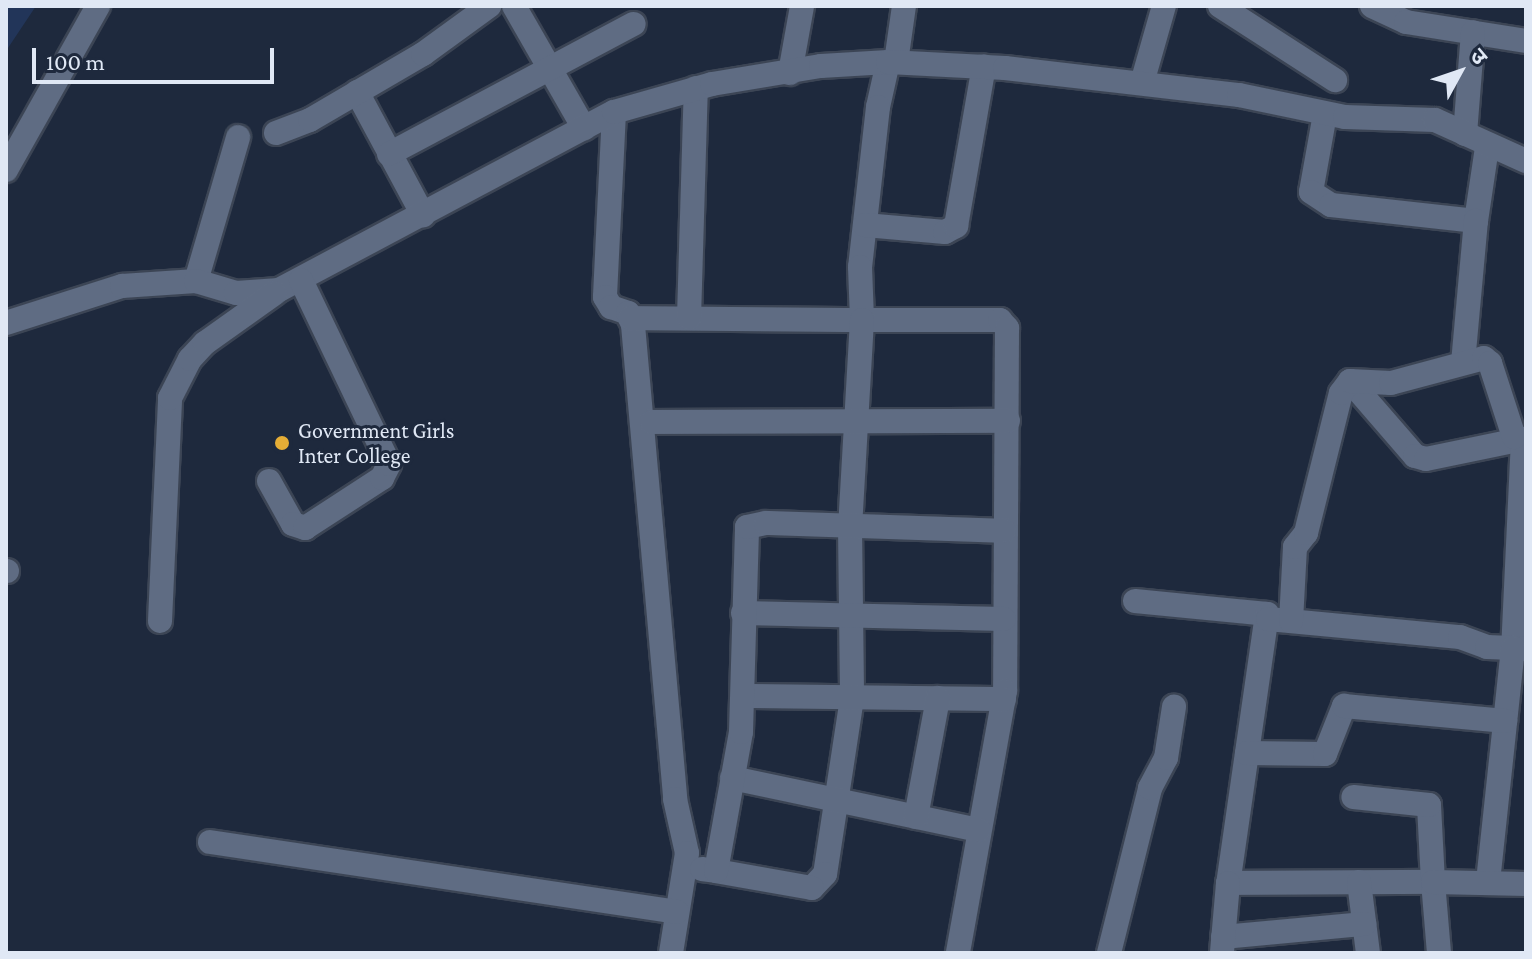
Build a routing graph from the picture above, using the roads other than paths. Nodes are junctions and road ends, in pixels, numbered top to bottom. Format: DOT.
graph roads {
  1 [pos="98,6"];
  2 [pos="489,6"];
  3 [pos="514,6"];
  4 [pos="802,6"];
  5 [pos="904,6"];
  6 [pos="1164,6"];
  7 [pos="1220,6"];
  8 [pos="1372,6"];
  9 [pos="634,24"];
  10 [pos="1473,32"];
  11 [pos="1526,41"];
  12 [pos="892,62"];
  13 [pos="984,66"];
  14 [pos="550,70"];
  15 [pos="790,73"];
  16 [pos="1335,80"];
  17 [pos="1142,83"];
  18 [pos="696,88"];
  19 [pos="357,92"];
  20 [pos="614,112"];
  21 [pos="1325,114"];
  22 [pos="584,128"];
  23 [pos="276,133"];
  24 [pos="1465,134"];
  25 [pos="238,137"];
  26 [pos="1487,147"];
  27 [pos="389,154"];
  28 [pos="1526,161"];
  29 [pos="6,170"];
  30 [pos="423,215"];
  31 [pos="1476,221"];
  32 [pos="865,225"];
  33 [pos="301,280"];
  34 [pos="196,281"];
  35 [pos="279,290"];
  36 [pos="630,318"];
  37 [pos="689,318"];
  38 [pos="862,320"];
  39 [pos="6,323"];
  40 [pos="1463,363"];
  41 [pos="1350,381"];
  42 [pos="1008,421"];
  43 [pos="652,422"];
  44 [pos="856,425"];
  45 [pos="1514,437"];
  46 [pos="269,481"];
  47 [pos="850,527"];
  48 [pos="1004,531"];
  49 [pos="1135,601"];
  50 [pos="743,613"];
  51 [pos="851,616"];
  52 [pos="1004,619"];
  53 [pos="1280,620"];
  54 [pos="160,621"];
  55 [pos="1519,648"];
  56 [pos="743,696"];
  57 [pos="852,698"];
  58 [pos="938,698"];
  59 [pos="1004,699"];
  60 [pos="1174,707"];
  61 [pos="1505,721"];
  62 [pos="1247,753"];
  63 [pos="732,778"];
  64 [pos="1353,797"];
  65 [pos="836,801"];
  66 [pos="916,817"];
  67 [pos="979,830"];
  68 [pos="210,842"];
  69 [pos="683,867"];
  70 [pos="716,871"];
  71 [pos="1359,882"];
  72 [pos="1433,882"];
  73 [pos="1228,883"];
  74 [pos="1488,883"];
  75 [pos="1526,884"];
  76 [pos="677,912"];
  77 [pos="1364,924"];
  78 [pos="1223,945"];
  79 [pos="671,953"];
  80 [pos="958,953"];
  81 [pos="1109,953"];
  82 [pos="1368,953"];
  83 [pos="1439,953"];
  1 -- 29 [label="street"];
  2 -- 19 [label="street"];
  3 -- 14 [label="street"];
  4 -- 15 [label="street"];
  5 -- 12 [label="street"];
  6 -- 17 [label="street"];
  7 -- 16 [label="street"];
  8 -- 10 [label="street"];
  9 -- 14 [label="street"];
  10 -- 11 [label="street"];
  10 -- 24 [label="street"];
  12 -- 13 [label="street"];
  12 -- 15 [label="street"];
  12 -- 32 [label="street"];
  13 -- 17 [label="street"];
  13 -- 32 [label="street"];
  14 -- 22 [label="street"];
  14 -- 27 [label="street"];
  15 -- 18 [label="street"];
  17 -- 21 [label="street"];
  18 -- 20 [label="street"];
  18 -- 37 [label="street"];
  19 -- 23 [label="street"];
  19 -- 27 [label="street"];
  20 -- 22 [label="street"];
  20 -- 36 [label="street"];
  21 -- 24 [label="street"];
  21 -- 31 [label="street"];
  22 -- 30 [label="street"];
  24 -- 26 [label="street"];
  25 -- 34 [label="street"];
  26 -- 28 [label="street"];
  26 -- 31 [label="street"];
  27 -- 30 [label="street"];
  30 -- 33 [label="street"];
  31 -- 40 [label="street"];
  32 -- 38 [label="street"];
  33 -- 35 [label="street"];
  33 -- 46 [label="street"];
  34 -- 35 [label="street"];
  34 -- 39 [label="street"];
  35 -- 54 [label="street"];
  36 -- 37 [label="street"];
  36 -- 69 [label="street"];
  37 -- 38 [label="street"];
  38 -- 42 [label="street"];
  38 -- 44 [label="street"];
  40 -- 41 [label="street"];
  40 -- 45 [label="street"];
  41 -- 45 [label="street"];
  41 -- 53 [label="street"];
  42 -- 44 [label="street"];
  42 -- 48 [label="street"];
  43 -- 44 [label="street"];
  44 -- 47 [label="street"];
  45 -- 55 [label="street"];
  47 -- 48 [label="street"];
  47 -- 50 [label="street"];
  47 -- 51 [label="street"];
  48 -- 52 [label="street"];
  49 -- 53 [label="street"];
  50 -- 51 [label="street"];
  50 -- 56 [label="street"];
  51 -- 52 [label="street"];
  51 -- 57 [label="street"];
  52 -- 59 [label="street"];
  53 -- 55 [label="street"];
  53 -- 62 [label="street"];
  55 -- 61 [label="street"];
  56 -- 57 [label="street"];
  56 -- 63 [label="street"];
  57 -- 58 [label="street"];
  57 -- 65 [label="street"];
  58 -- 59 [label="street"];
  58 -- 66 [label="street"];
  59 -- 67 [label="street"];
  60 -- 81 [label="street"];
  61 -- 62 [label="street"];
  61 -- 74 [label="street"];
  62 -- 73 [label="street"];
  63 -- 65 [label="street"];
  63 -- 70 [label="street"];
  64 -- 72 [label="street"];
  65 -- 66 [label="street"];
  65 -- 70 [label="street"];
  66 -- 67 [label="street"];
  67 -- 80 [label="street"];
  68 -- 76 [label="street"];
  69 -- 70 [label="street"];
  69 -- 76 [label="street"];
  71 -- 72 [label="street"];
  71 -- 73 [label="street"];
  71 -- 77 [label="street"];
  72 -- 74 [label="street"];
  72 -- 83 [label="street"];
  73 -- 78 [label="street"];
  74 -- 75 [label="street"];
  76 -- 79 [label="street"];
  77 -- 78 [label="street"];
  77 -- 82 [label="street"];
}
